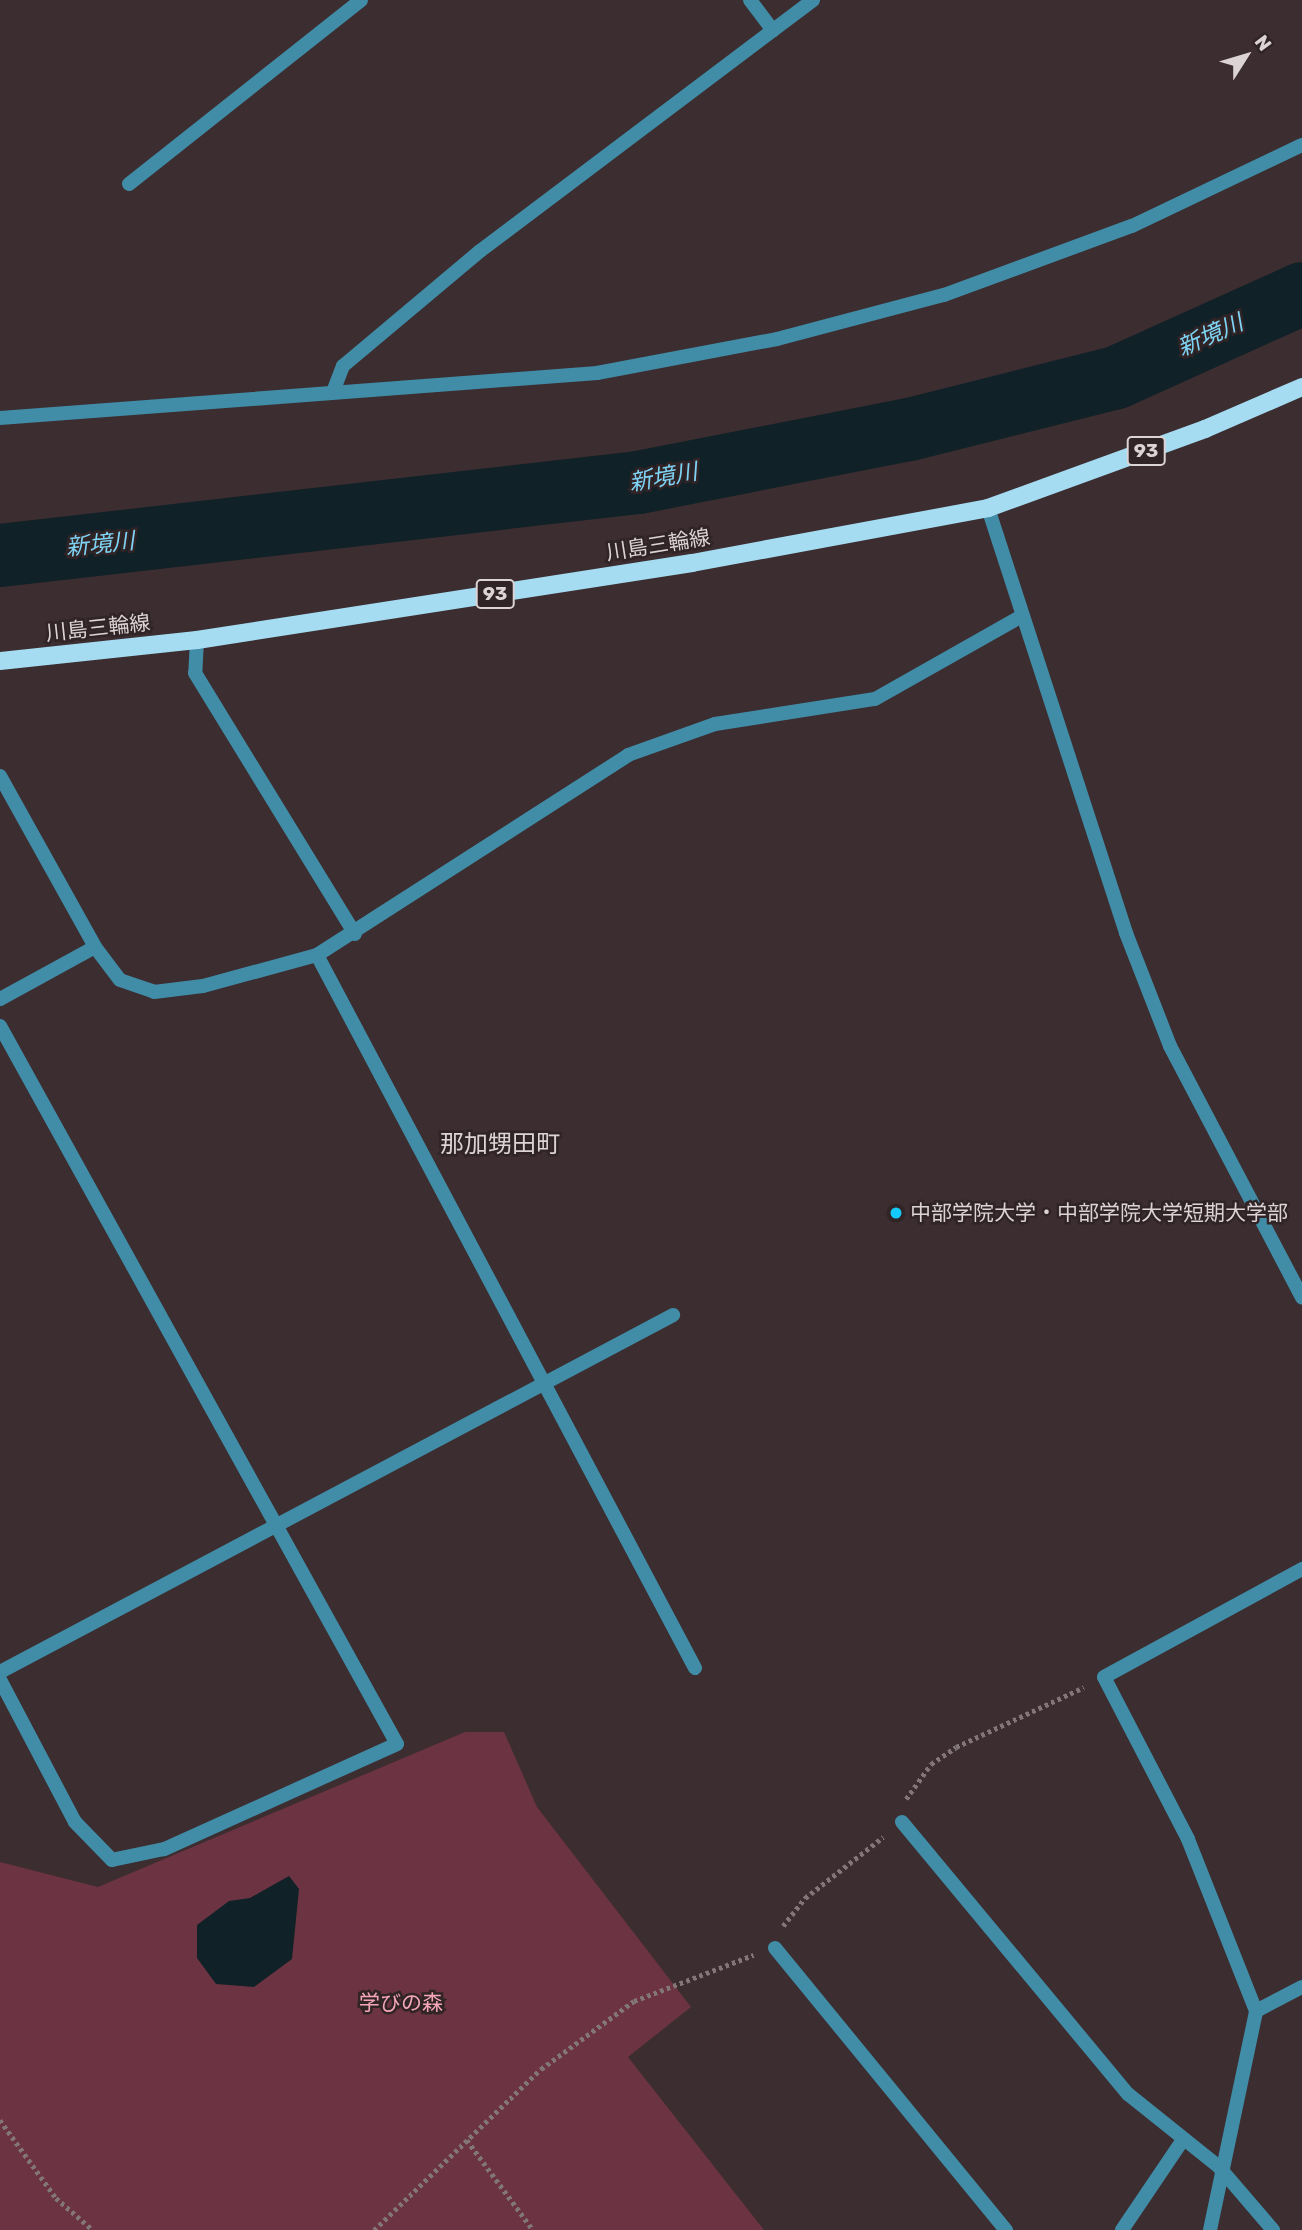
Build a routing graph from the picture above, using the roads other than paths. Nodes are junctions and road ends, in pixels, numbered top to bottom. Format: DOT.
graph roads {
  1 [pos="361,0"];
  2 [pos="750,0"];
  3 [pos="813,0"];
  4 [pos="773,30"];
  5 [pos="1302,145"];
  6 [pos="129,184"];
  7 [pos="1302,387"];
  8 [pos="333,392"];
  9 [pos="0,418"];
  10 [pos="988,508"];
  11 [pos="1020,617"];
  12 [pos="197,640"];
  13 [pos="0,661"];
  14 [pos="0,776"];
  15 [pos="355,934"];
  16 [pos="95,947"];
  17 [pos="317,955"];
  18 [pos="0,999"];
  19 [pos="0,1026"];
  20 [pos="1302,1297"];
  21 [pos="673,1315"];
  22 [pos="545,1382"];
  23 [pos="275,1525"];
  24 [pos="1302,1569"];
  25 [pos="695,1668"];
  26 [pos="0,1672"];
  27 [pos="0,1680"];
  28 [pos="902,1822"];
  29 [pos="775,1948"];
  30 [pos="1302,1987"];
  31 [pos="1256,2011"];
  32 [pos="1182,2141"];
  33 [pos="1219,2166"];
  34 [pos="1006,2230"];
  35 [pos="1122,2230"];
  36 [pos="1210,2230"];
  37 [pos="1272,2230"];
  1 -- 6 [label="street"];
  2 -- 4 [label="street"];
  3 -- 4 [label="street"];
  4 -- 8 [label="street"];
  5 -- 8 [label="street"];
  7 -- 10 [label="main road, 川島三輪線 / 93"];
  8 -- 9 [label="street"];
  10 -- 11 [label="street"];
  10 -- 12 [label="main road, 川島三輪線 / 93"];
  11 -- 15 [label="street"];
  11 -- 20 [label="street"];
  12 -- 13 [label="main road, 川島三輪線 / 93"];
  12 -- 15 [label="street"];
  14 -- 16 [label="street"];
  15 -- 17 [label="street"];
  16 -- 17 [label="street"];
  16 -- 18 [label="street"];
  17 -- 22 [label="street"];
  19 -- 23 [label="street"];
  21 -- 22 [label="street"];
  22 -- 23 [label="street"];
  22 -- 25 [label="street"];
  23 -- 26 [label="street"];
  23 -- 27 [label="street"];
  24 -- 31 [label="street"];
  28 -- 32 [label="street"];
  29 -- 34 [label="street"];
  30 -- 31 [label="street"];
  31 -- 33 [label="street"];
  32 -- 33 [label="street"];
  32 -- 35 [label="street"];
  33 -- 36 [label="street"];
  33 -- 37 [label="street"];
}
